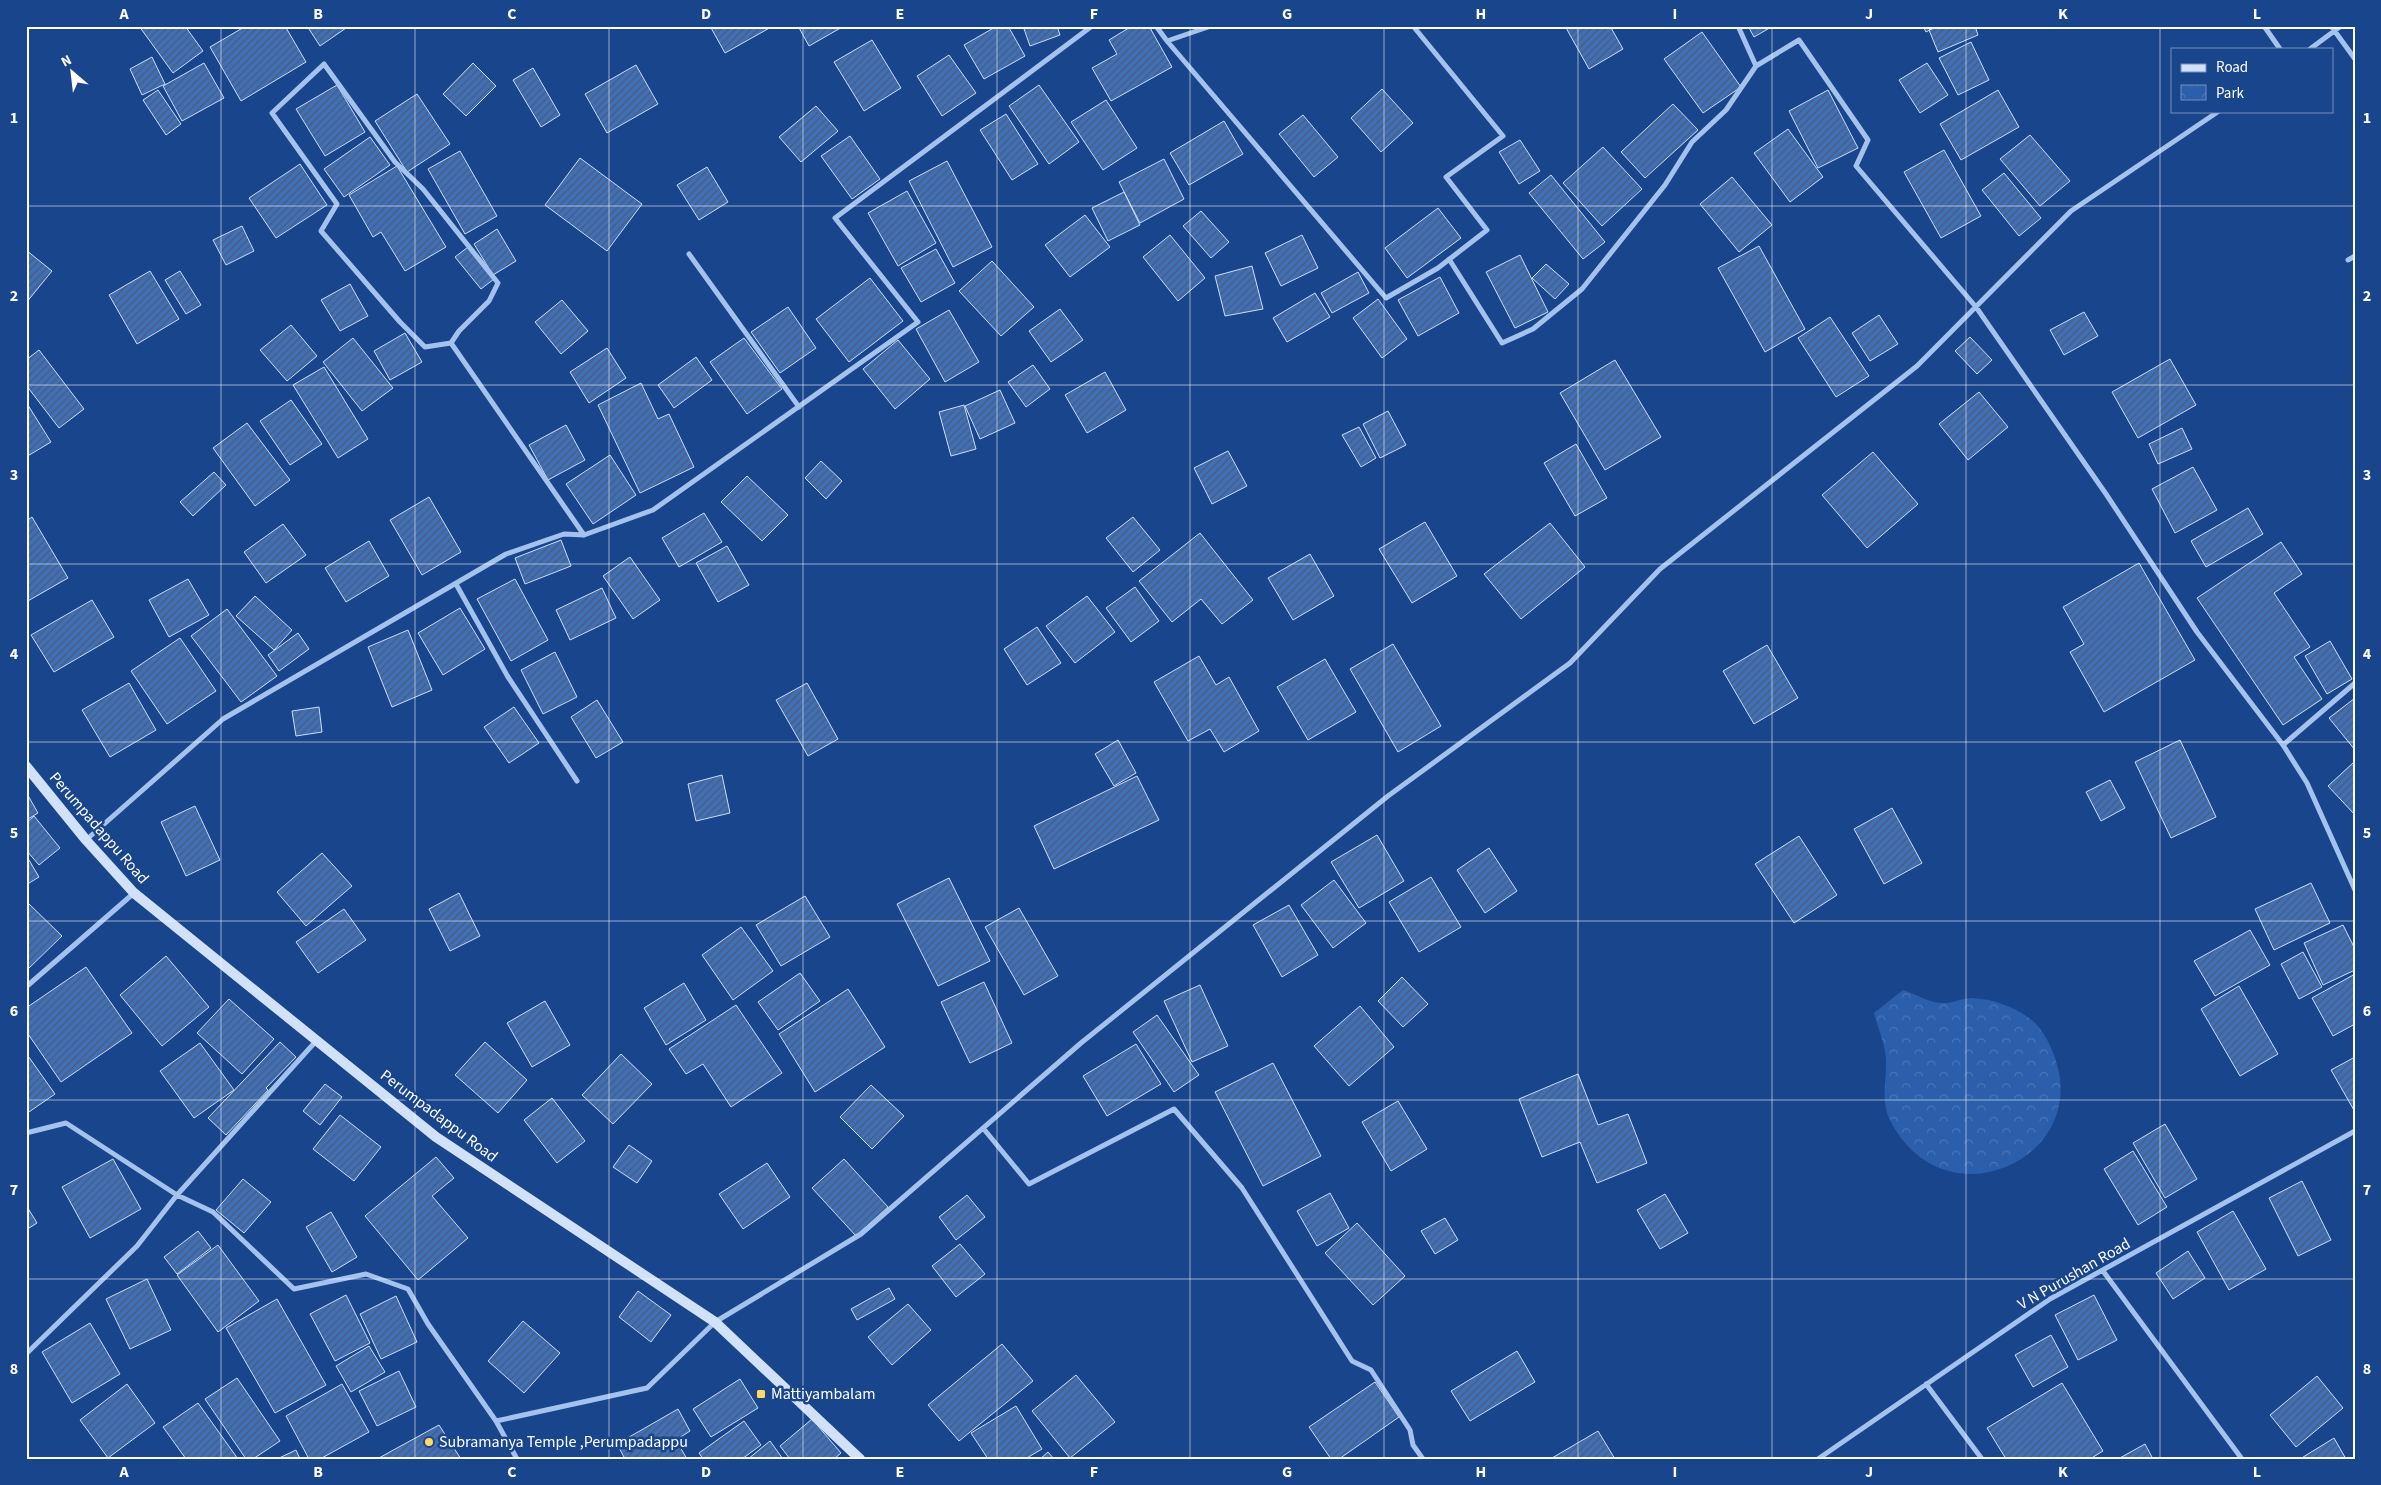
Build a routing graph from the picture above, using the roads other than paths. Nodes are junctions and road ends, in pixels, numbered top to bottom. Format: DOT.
graph roads {
  1 [pos="1092,26"];
  2 [pos="1156,26"];
  3 [pos="1211,26"];
  4 [pos="1413,26"];
  5 [pos="1738,26"];
  6 [pos="2264,26"];
  7 [pos="2341,26"];
  8 [pos="2333,29"];
  9 [pos="1167,41"];
  10 [pos="2279,48"];
  11 [pos="2311,48"];
  12 [pos="2355,59"];
  13 [pos="1756,66"];
  14 [pos="2218,112"];
  15 [pos="688,254"];
  16 [pos="2355,256"];
  17 [pos="1449,259"];
  18 [pos="2348,260"];
  19 [pos="1976,306"];
  20 [pos="451,343"];
  21 [pos="799,407"];
  22 [pos="584,535"];
  23 [pos="456,584"];
  24 [pos="2355,682"];
  25 [pos="2283,745"];
  26 [pos="26,766"];
  27 [pos="577,781"];
  28 [pos="86,840"];
  29 [pos="2355,890"];
  30 [pos="134,893"];
  31 [pos="26,987"];
  32 [pos="317,1040"];
  33 [pos="983,1128"];
  34 [pos="2355,1131"];
  35 [pos="26,1133"];
  36 [pos="177,1195"];
  37 [pos="2102,1271"];
  38 [pos="715,1322"];
  39 [pos="26,1354"];
  40 [pos="1926,1384"];
  41 [pos="496,1421"];
  42 [pos="517,1459"];
  43 [pos="860,1459"];
  44 [pos="1423,1459"];
  45 [pos="1818,1459"];
  46 [pos="1982,1459"];
  47 [pos="2242,1459"];
  1 -- 21 [label="street"];
  2 -- 9 [label="street"];
  3 -- 9 [label="street"];
  4 -- 17 [label="street"];
  5 -- 13 [label="street"];
  6 -- 10 [label="street"];
  7 -- 8 [label="street"];
  8 -- 11 [label="street"];
  8 -- 12 [label="street"];
  9 -- 17 [label="street"];
  13 -- 17 [label="street"];
  13 -- 19 [label="street"];
  14 -- 19 [label="street"];
  15 -- 21 [label="street"];
  16 -- 18 [label="street"];
  19 -- 25 [label="street"];
  19 -- 33 [label="street"];
  20 -- 20 [label="street"];
  20 -- 22 [label="street"];
  21 -- 22 [label="street"];
  22 -- 23 [label="street"];
  23 -- 27 [label="street"];
  23 -- 28 [label="street"];
  24 -- 25 [label="street"];
  25 -- 29 [label="street"];
  26 -- 28 [label="main road, Perumpadappu Road"];
  28 -- 30 [label="main road, Perumpadappu Road"];
  30 -- 31 [label="street"];
  30 -- 32 [label="main road, Perumpadappu Road"];
  32 -- 36 [label="street"];
  32 -- 38 [label="main road, Perumpadappu Road"];
  33 -- 38 [label="street"];
  33 -- 44 [label="street"];
  34 -- 37 [label="street, V N Purushan Road"];
  35 -- 36 [label="street"];
  36 -- 39 [label="street"];
  36 -- 41 [label="street"];
  37 -- 40 [label="street, V N Purushan Road"];
  37 -- 47 [label="street"];
  38 -- 41 [label="street"];
  38 -- 43 [label="main road, Perumpadappu Road"];
  40 -- 45 [label="street, V N Purushan Road"];
  40 -- 46 [label="street"];
  41 -- 42 [label="street"];
}
